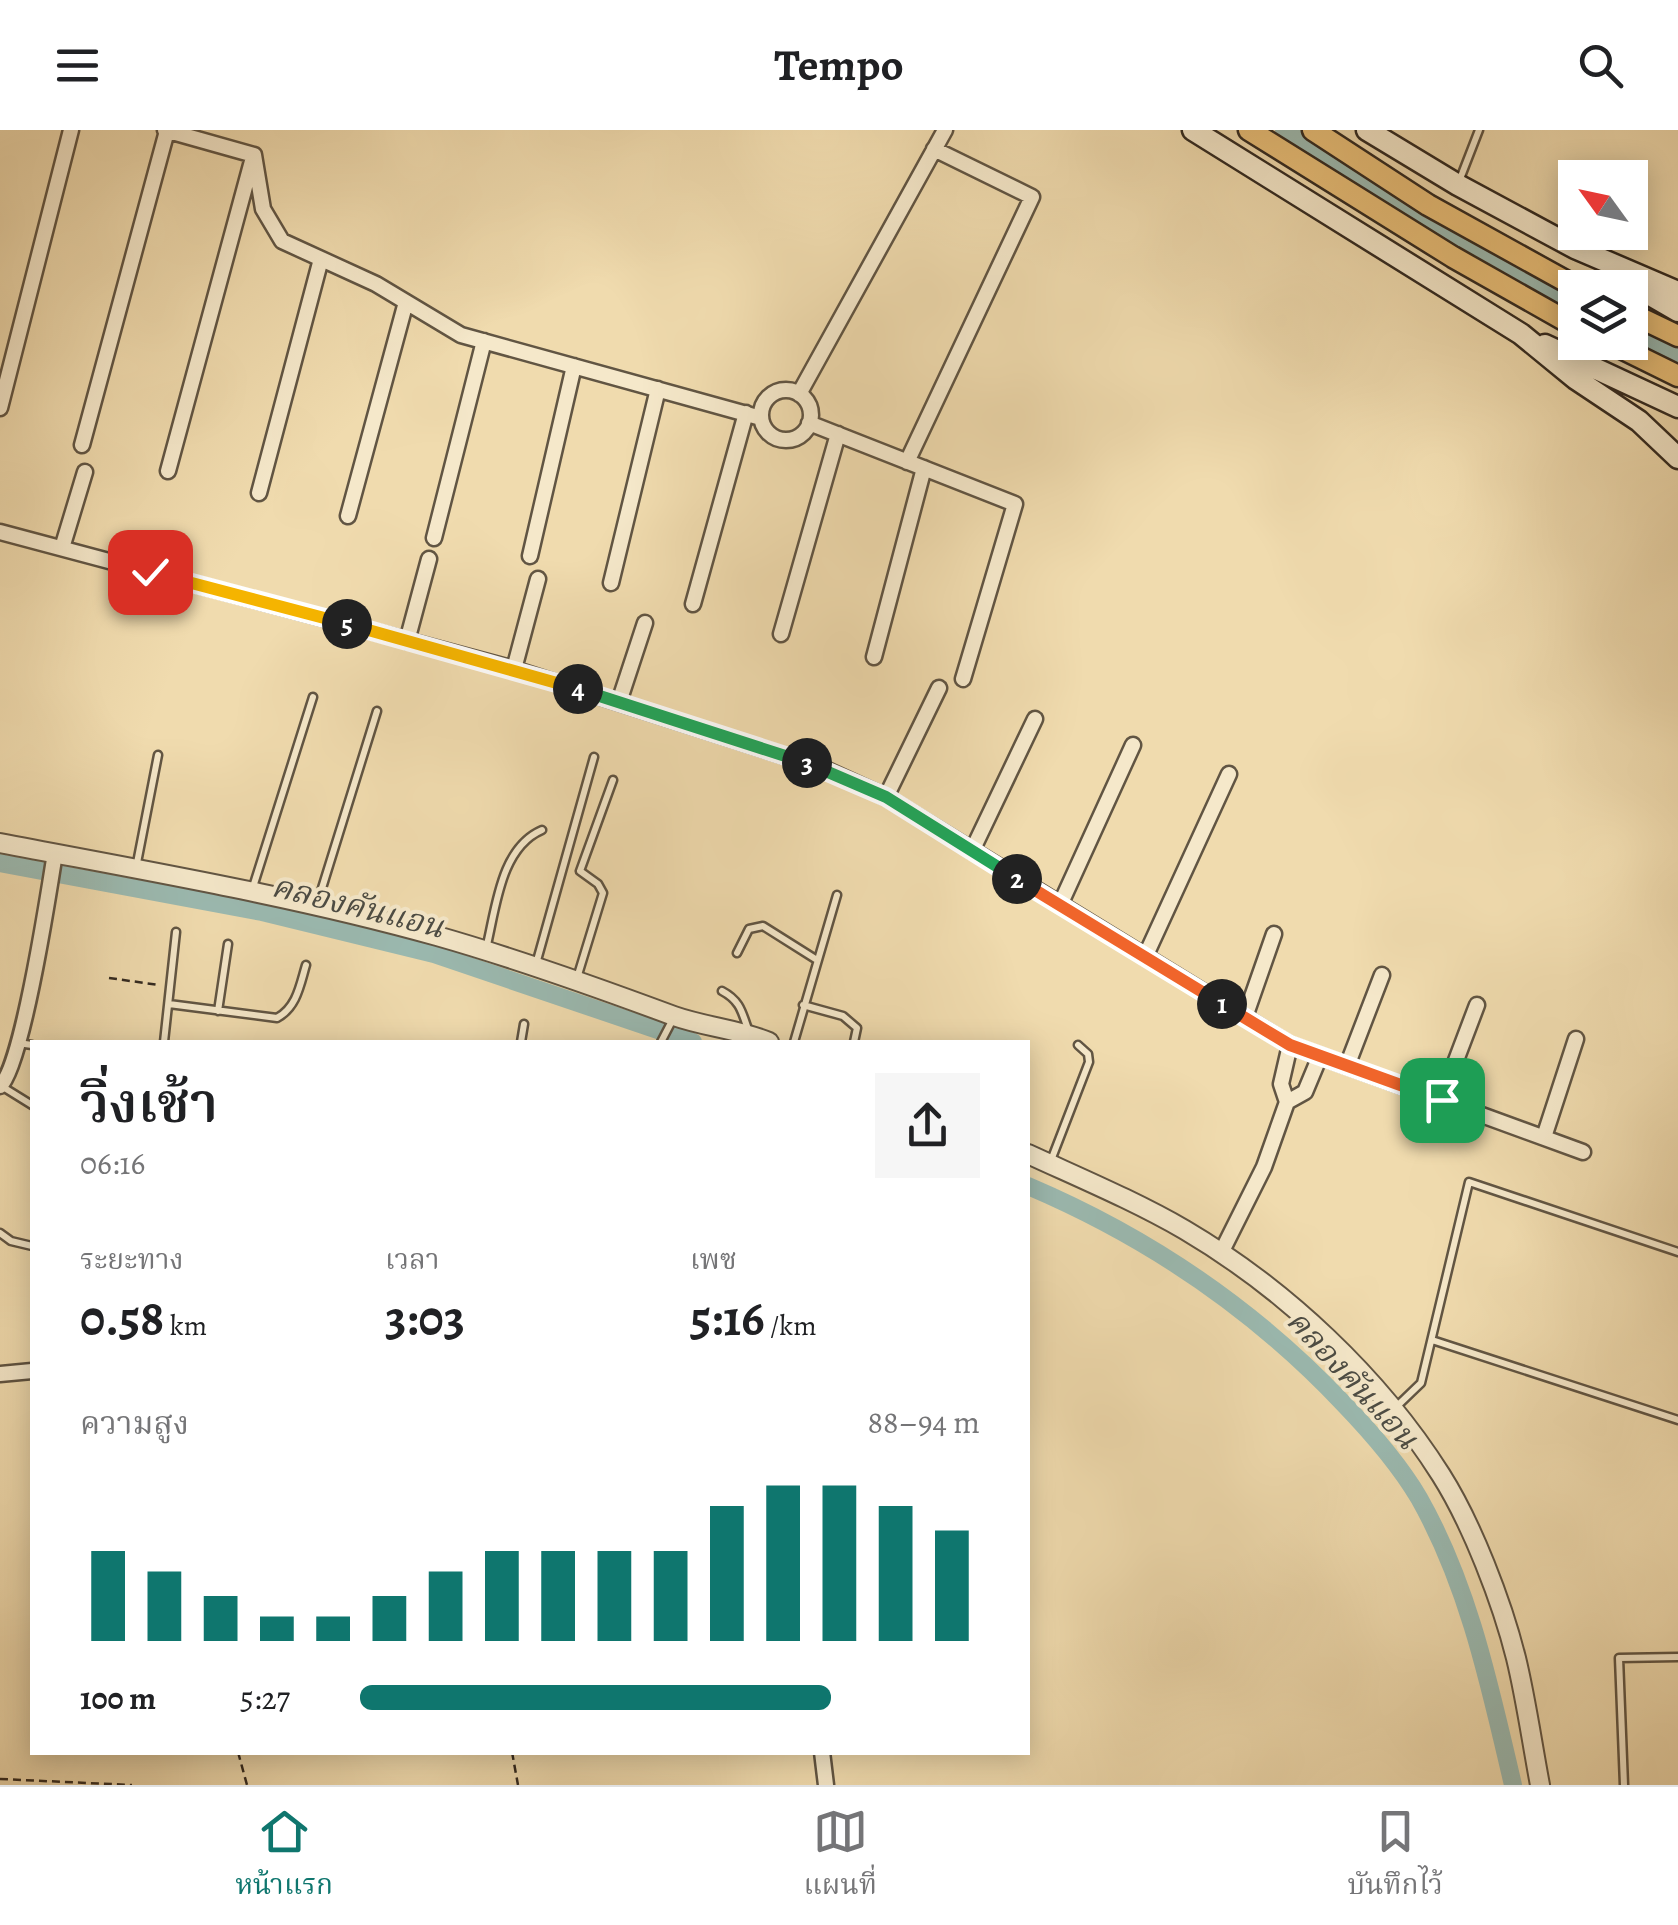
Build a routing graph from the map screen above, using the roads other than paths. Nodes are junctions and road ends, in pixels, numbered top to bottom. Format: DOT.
graph roads {
  1 [pos="72,130"];
  2 [pos="166,130"];
  3 [pos="945,130"];
  4 [pos="1193,130"];
  5 [pos="1249,130"];
  6 [pos="1313,130"];
  7 [pos="1367,130"];
  8 [pos="1479,130"];
  9 [pos="934,149"];
  10 [pos="254,155"];
  11 [pos="1458,185"];
  12 [pos="1558,239"];
  13 [pos="1578,250"];
  14 [pos="1580,250"];
  15 [pos="320,258"];
  16 [pos="1558,277"];
  17 [pos="1678,292"];
  18 [pos="406,302"];
  19 [pos="1678,311"];
  20 [pos="1558,316"];
  21 [pos="1648,322"];
  22 [pos="1521,334"];
  23 [pos="1678,336"];
  24 [pos="484,341"];
  25 [pos="1646,360"];
  26 [pos="574,366"];
  27 [pos="1678,376"];
  28 [pos="658,389"];
  29 [pos="798,394"];
  30 [pos="1678,407"];
  31 [pos="0,408"];
  32 [pos="754,415"];
  33 [pos="1639,421"];
  34 [pos="809,424"];
  35 [pos="838,434"];
  36 [pos="82,445"];
  37 [pos="1678,445"];
  38 [pos="1678,458"];
  39 [pos="908,462"];
  40 [pos="924,468"];
  41 [pos="168,471"];
  42 [pos="85,472"];
  43 [pos="259,493"];
  44 [pos="348,516"];
  45 [pos="0,532"];
  46 [pos="434,538"];
  47 [pos="62,548"];
  48 [pos="530,556"];
  49 [pos="429,560"];
  50 [pos="538,579"];
  51 [pos="611,583"];
  52 [pos="694,604"];
  53 [pos="645,622"];
  54 [pos="781,634"];
  55 [pos="407,641"];
  56 [pos="874,657"];
  57 [pos="514,669"];
  58 [pos="963,680"];
  59 [pos="938,688"];
  60 [pos="313,697"];
  61 [pos="620,702"];
  62 [pos="377,710"];
  63 [pos="1034,720"];
  64 [pos="1133,745"];
  65 [pos="158,755"];
  66 [pos="594,757"];
  67 [pos="1230,774"];
  68 [pos="613,780"];
  69 [pos="886,797"];
  70 [pos="542,830"];
  71 [pos="0,843"];
  72 [pos="972,851"];
  73 [pos="54,859"];
  74 [pos="136,869"];
  75 [pos="251,893"];
  76 [pos="837,896"];
  77 [pos="1060,904"];
  78 [pos="316,907"];
  79 [pos="176,932"];
  80 [pos="1274,934"];
  81 [pos="228,944"];
  82 [pos="486,950"];
  83 [pos="736,952"];
  84 [pos="1145,957"];
  85 [pos="817,960"];
  86 [pos="306,965"];
  87 [pos="536,966"];
  88 [pos="1382,975"];
  89 [pos="577,979"];
  90 [pos="722,991"];
  91 [pos="168,1004"];
  92 [pos="803,1004"];
  93 [pos="1477,1005"];
  94 [pos="218,1010"];
  95 [pos="1245,1017"];
  96 [pos="672,1022"];
  97 [pos="524,1024"];
  98 [pos="749,1034"];
  99 [pos="1576,1039"];
  100 [pos="164,1040"];
  101 [pos="520,1040"];
  102 [pos="662,1040"];
  103 [pos="764,1040"];
  104 [pos="794,1040"];
  105 [pos="854,1040"];
  106 [pos="25,1044"];
  107 [pos="1078,1045"];
  108 [pos="1290,1045"];
  109 [pos="1320,1056"];
  110 [pos="1348,1066"];
  111 [pos="1,1086"];
  112 [pos="1442,1100"];
  113 [pos="1287,1102"];
  114 [pos="30,1104"];
  115 [pos="1544,1138"];
  116 [pos="1584,1152"];
  117 [pos="1030,1155"];
  118 [pos="1050,1164"];
  119 [pos="0,1233"];
  120 [pos="30,1246"];
  121 [pos="1678,1252"];
  122 [pos="1221,1254"];
  123 [pos="1432,1340"];
  124 [pos="30,1371"];
  125 [pos="0,1374"];
  126 [pos="1393,1410"];
  127 [pos="1678,1420"];
  128 [pos="1678,1658"];
  129 [pos="822,1755"];
  130 [pos="826,1785"];
  131 [pos="1540,1785"];
  132 [pos="1624,1785"];
  1 -- 31 [label="street"];
  2 -- 10 [label="street"];
  2 -- 36 [label="street"];
  3 -- 9 [label="street"];
  4 -- 22 [label="main road"];
  5 -- 20 [label="main road"];
  6 -- 16 [label="main road"];
  7 -- 11 [label="main road"];
  8 -- 11 [label="lane"];
  9 -- 29 [label="street"];
  9 -- 39 [label="street"];
  10 -- 15 [label="street"];
  10 -- 41 [label="street"];
  11 -- 12 [label="main road"];
  13 -- 19 [label="main road"];
  14 -- 17 [label="main road"];
  15 -- 18 [label="street"];
  15 -- 43 [label="street"];
  18 -- 24 [label="street"];
  18 -- 44 [label="street"];
  21 -- 23 [label="main road"];
  22 -- 30 [label="main road"];
  22 -- 33 [label="main road"];
  24 -- 26 [label="street"];
  24 -- 46 [label="street"];
  25 -- 27 [label="main road"];
  26 -- 28 [label="street"];
  26 -- 48 [label="street"];
  28 -- 32 [label="street"];
  28 -- 51 [label="street"];
  29 -- 32 [label="street"];
  29 -- 34 [label="street"];
  32 -- 34 [label="street"];
  32 -- 52 [label="street"];
  33 -- 37 [label="main road"];
  33 -- 38 [label="main road"];
  34 -- 35 [label="street"];
  35 -- 39 [label="street"];
  35 -- 54 [label="street"];
  39 -- 40 [label="street"];
  40 -- 56 [label="street"];
  40 -- 58 [label="street"];
  42 -- 47 [label="street"];
  45 -- 47 [label="street"];
  47 -- 55 [label="street"];
  49 -- 55 [label="street"];
  50 -- 57 [label="street"];
  53 -- 61 [label="street"];
  55 -- 57 [label="street"];
  57 -- 61 [label="street"];
  59 -- 69 [label="street"];
  60 -- 75 [label="lane"];
  61 -- 69 [label="street"];
  62 -- 78 [label="lane"];
  63 -- 72 [label="street"];
  64 -- 77 [label="street"];
  65 -- 74 [label="lane"];
  66 -- 87 [label="lane"];
  67 -- 84 [label="street"];
  68 -- 89 [label="lane"];
  69 -- 72 [label="street"];
  70 -- 82 [label="lane"];
  71 -- 73 [label="street"];
  72 -- 77 [label="street"];
  73 -- 74 [label="street"];
  73 -- 106 [label="street"];
  74 -- 75 [label="street"];
  75 -- 78 [label="street"];
  76 -- 85 [label="lane"];
  77 -- 84 [label="street"];
  78 -- 82 [label="street"];
  79 -- 91 [label="lane"];
  80 -- 95 [label="street"];
  81 -- 94 [label="lane"];
  82 -- 87 [label="street"];
  83 -- 85 [label="lane"];
  84 -- 95 [label="street"];
  85 -- 92 [label="lane"];
  86 -- 94 [label="lane"];
  87 -- 89 [label="street"];
  88 -- 110 [label="street"];
  89 -- 96 [label="street"];
  90 -- 98 [label="lane"];
  91 -- 94 [label="lane"];
  91 -- 100 [label="lane"];
  92 -- 104 [label="lane"];
  92 -- 105 [label="lane"];
  93 -- 112 [label="street"];
  95 -- 108 [label="street"];
  96 -- 98 [label="street"];
  96 -- 102 [label="lane"];
  97 -- 101 [label="lane"];
  98 -- 103 [label="street"];
  99 -- 115 [label="street"];
  106 -- 111 [label="street"];
  107 -- 118 [label="lane"];
  108 -- 109 [label="street"];
  108 -- 113 [label="street"];
  109 -- 110 [label="street"];
  109 -- 113 [label="street"];
  110 -- 112 [label="street"];
  111 -- 114 [label="lane"];
  112 -- 115 [label="street"];
  113 -- 122 [label="street"];
  115 -- 116 [label="street"];
  117 -- 118 [label="street"];
  118 -- 122 [label="street"];
  119 -- 120 [label="lane"];
  121 -- 123 [label="lane"];
  122 -- 126 [label="street"];
  123 -- 126 [label="lane"];
  123 -- 127 [label="lane"];
  124 -- 125 [label="street"];
  126 -- 131 [label="street"];
  128 -- 132 [label="lane"];
  129 -- 130 [label="street"];
}
